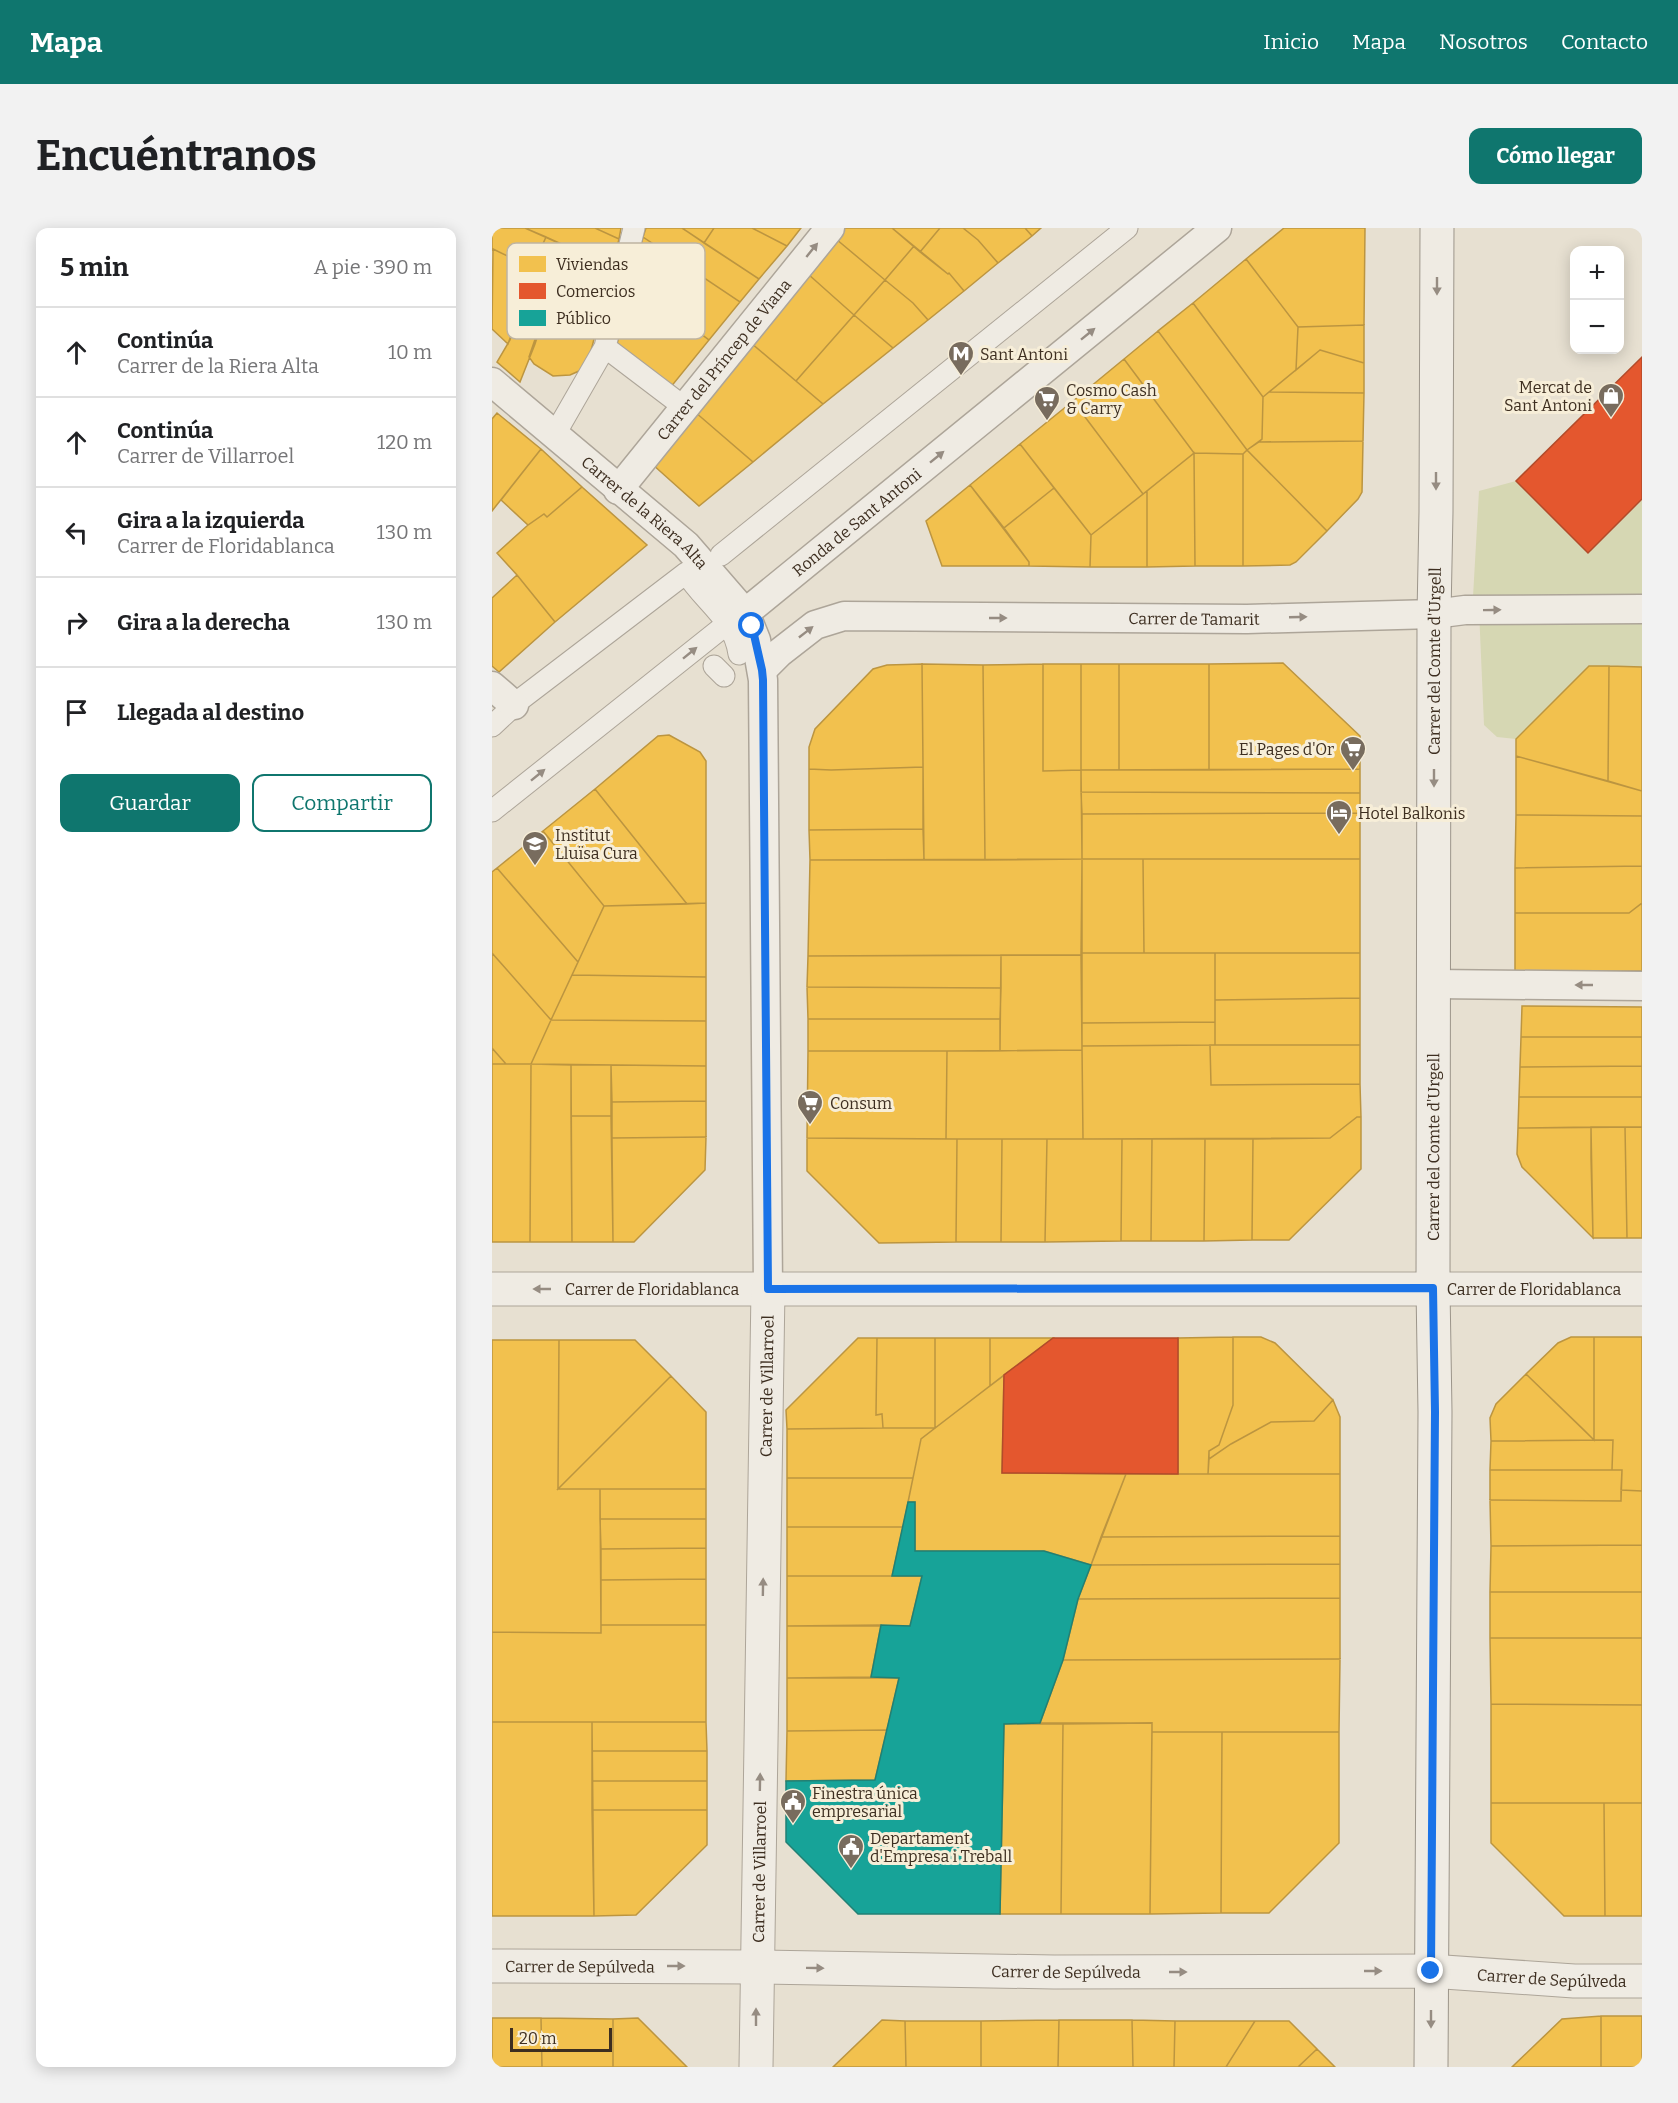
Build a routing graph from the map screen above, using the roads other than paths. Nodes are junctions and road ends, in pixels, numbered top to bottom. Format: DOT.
graph roads {
  1 [pos="634,228"];
  2 [pos="830,228"];
  3 [pos="1127,228"];
  4 [pos="1216,228"];
  5 [pos="1437,228"];
  6 [pos="630,243"];
  7 [pos="607,339"];
  8 [pos="605,347"];
  9 [pos="494,388"];
  10 [pos="684,407"];
  11 [pos="555,434"];
  12 [pos="618,490"];
  13 [pos="722,555"];
  14 [pos="1642,609"];
  15 [pos="1434,614"];
  16 [pos="737,618"];
  17 [pos="739,654"];
  18 [pos="762,670"];
  19 [pos="492,686"];
  20 [pos="514,705"];
  21 [pos="492,726"];
  22 [pos="492,811"];
  23 [pos="1434,984"];
  24 [pos="1642,986"];
  25 [pos="1433,1288"];
  26 [pos="1642,1288"];
  27 [pos="492,1289"];
  28 [pos="768,1289"];
  29 [pos="492,1966"];
  30 [pos="756,1967"];
  31 [pos="1431,1971"];
  32 [pos="1642,1981"];
  33 [pos="756,2067"];
  34 [pos="1431,2067"];
  1 -- 6 [label="street"];
  10 -- 2 [label="street, Carrer del Príncep de Viana, one-way"];
  3 -- 13 [label="street"];
  16 -- 4 [label="street, Ronda de Sant Antoni, one-way"];
  5 -- 15 [label="street, Carrer del Comte d'Urgell, one-way"];
  7 -- 8 [label="street"];
  8 -- 10 [label="street"];
  8 -- 11 [label="street"];
  9 -- 11 [label="street, Carrer de la Riera Alta"];
  10 -- 12 [label="street, Carrer del Príncep de Viana"];
  11 -- 12 [label="street, Carrer de la Riera Alta"];
  12 -- 16 [label="street, Carrer de la Riera Alta"];
  15 -- 14 [label="street, Carrer de Tamarit, one-way"];
  18 -- 15 [label="street, Carrer de Tamarit, one-way"];
  15 -- 23 [label="street, Carrer del Comte d'Urgell, one-way"];
  16 -- 17 [label="street"];
  16 -- 18 [label="street, Carrer de la Riera Alta"];
  16 -- 20 [label="street"];
  22 -- 16 [label="street, Ronda de Sant Antoni, one-way"];
  18 -- 28 [label="street, Carrer de Villarroel"];
  19 -- 20 [label="street"];
  20 -- 21 [label="street"];
  24 -- 23 [label="street, one-way"];
  23 -- 25 [label="street, Carrer del Comte d'Urgell"];
  25 -- 26 [label="street, Carrer de Floridablanca"];
  25 -- 28 [label="street, Carrer de Floridablanca"];
  25 -- 31 [label="street, Carrer del Comte d'Urgell"];
  28 -- 27 [label="street, Carrer de Floridablanca, one-way"];
  30 -- 28 [label="street, Carrer de Villarroel, one-way"];
  29 -- 30 [label="street, Carrer de Sepúlveda, one-way"];
  30 -- 31 [label="street, Carrer de Sepúlveda, one-way"];
  33 -- 30 [label="street, Carrer de Villarroel, one-way"];
  31 -- 32 [label="street, Carrer de Sepúlveda"];
  31 -- 34 [label="street, Carrer del Comte d'Urgell, one-way"];
}
